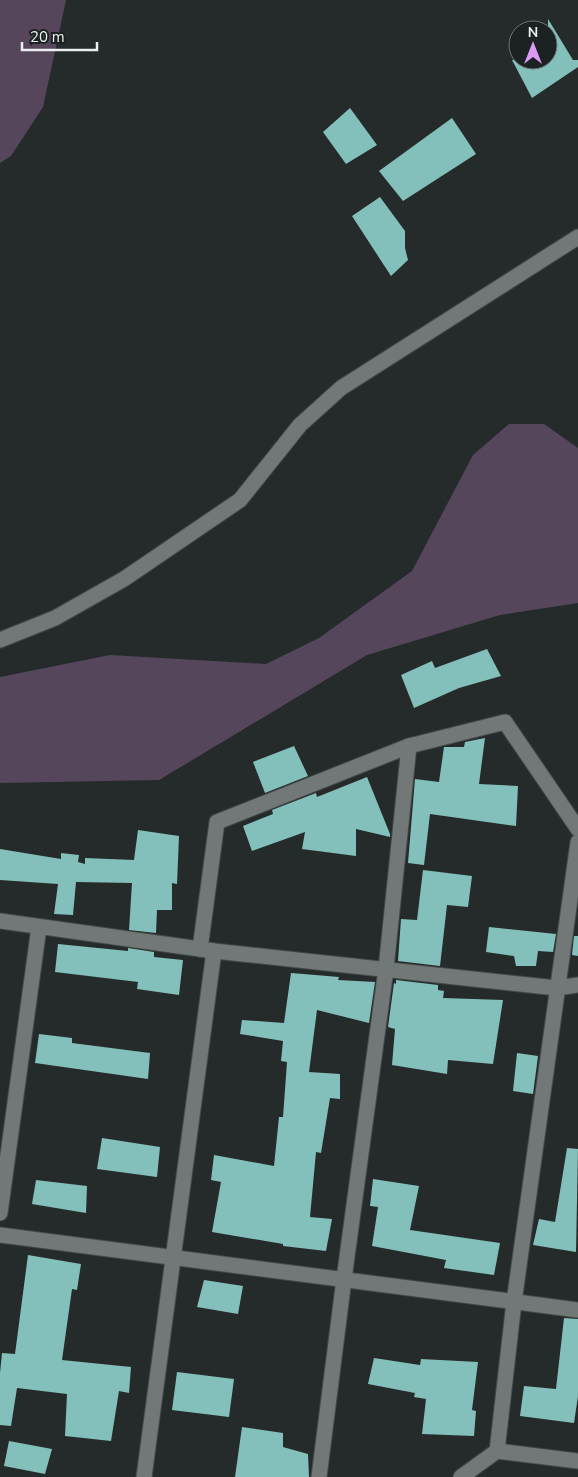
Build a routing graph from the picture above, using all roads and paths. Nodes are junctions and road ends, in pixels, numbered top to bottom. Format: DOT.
graph roads {
  1 [pos="578,237"];
  2 [pos="0,640"];
  3 [pos="409,746"];
  4 [pos="578,829"];
  5 [pos="578,842"];
  6 [pos="0,922"];
  7 [pos="38,927"];
  8 [pos="207,950"];
  9 [pos="386,970"];
  10 [pos="578,985"];
  11 [pos="557,988"];
  12 [pos="0,1213"];
  13 [pos="0,1235"];
  14 [pos="174,1257"];
  15 [pos="344,1279"];
  16 [pos="514,1302"];
  17 [pos="578,1310"];
  18 [pos="497,1451"];
  19 [pos="578,1461"];
  20 [pos="144,1477"];
  21 [pos="319,1477"];
  22 [pos="461,1477"];
  1 -- 2 [label="street"];
  3 -- 4 [label="street"];
  3 -- 8 [label="street"];
  3 -- 9 [label="street"];
  5 -- 11 [label="street"];
  6 -- 7 [label="street"];
  7 -- 8 [label="street"];
  7 -- 12 [label="street"];
  8 -- 9 [label="street"];
  8 -- 14 [label="street"];
  9 -- 11 [label="street"];
  9 -- 15 [label="street"];
  10 -- 11 [label="street"];
  11 -- 16 [label="street"];
  13 -- 14 [label="street"];
  14 -- 15 [label="street"];
  14 -- 20 [label="street"];
  15 -- 16 [label="street"];
  15 -- 21 [label="street"];
  16 -- 17 [label="street"];
  16 -- 18 [label="street"];
  18 -- 19 [label="street"];
  18 -- 22 [label="street"];
}
